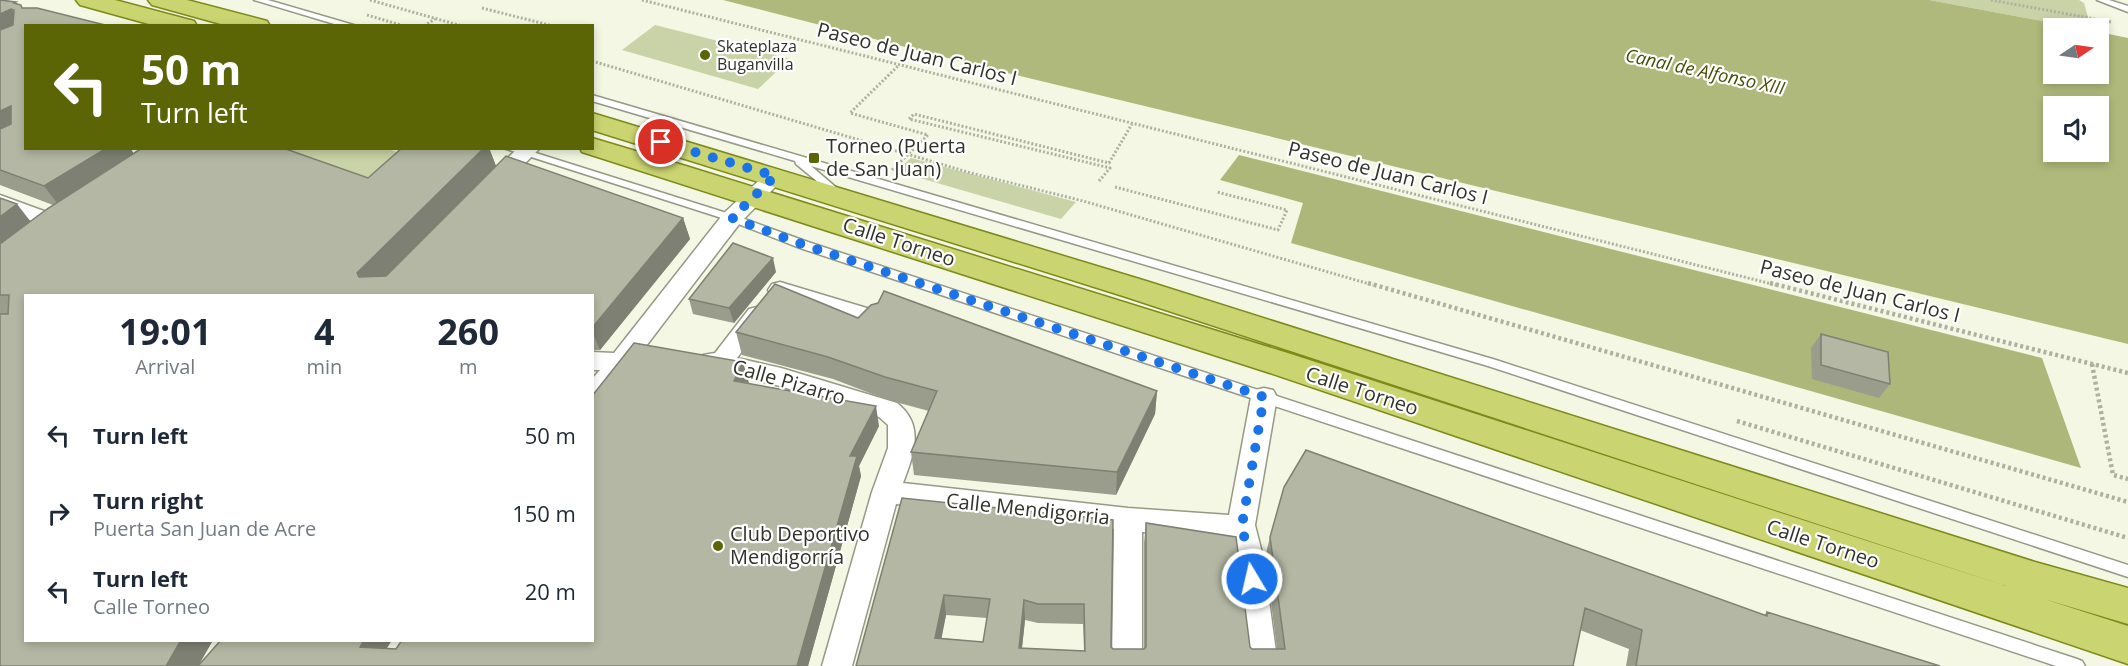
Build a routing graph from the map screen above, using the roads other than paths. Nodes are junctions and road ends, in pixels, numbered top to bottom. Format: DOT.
graph roads {
  1 [pos="88,0"];
  2 [pos="160,0"];
  3 [pos="258,0"];
  4 [pos="2101,0"];
  5 [pos="2128,9"];
  6 [pos="178,24"];
  7 [pos="250,24"];
  8 [pos="345,24"];
  9 [pos="594,99"];
  10 [pos="594,122"];
  11 [pos="594,146"];
  12 [pos="145,150"];
  13 [pos="520,150"];
  14 [pos="168,153"];
  15 [pos="140,170"];
  16 [pos="764,187"];
  17 [pos="479,198"];
  18 [pos="0,202"];
  19 [pos="74,211"];
  20 [pos="55,223"];
  21 [pos="37,237"];
  22 [pos="872,318"];
  23 [pos="636,352"];
  24 [pos="687,356"];
  25 [pos="594,361"];
  26 [pos="721,363"];
  27 [pos="594,396"];
  28 [pos="1264,397"];
  29 [pos="886,492"];
  30 [pos="1128,519"];
  31 [pos="1242,525"];
  32 [pos="2128,571"];
  33 [pos="2128,606"];
  34 [pos="2128,645"];
  35 [pos="837,666"];
  36 [pos="1127,666"];
  37 [pos="1263,666"];
  38 [pos="2077,666"];
  1 -- 6 [label="main road"];
  2 -- 7 [label="main road"];
  3 -- 8 [label="lane"];
  4 -- 5 [label="lane"];
  9 -- 16 [label="lane"];
  10 -- 16 [label="main road, Calle Torneo"];
  11 -- 16 [label="main road, Calle Torneo"];
  12 -- 14 [label="street"];
  13 -- 16 [label="lane"];
  13 -- 17 [label="street"];
  14 -- 15 [label="street"];
  16 -- 23 [label="street"];
  16 -- 28 [label="lane"];
  16 -- 32 [label="lane"];
  16 -- 33 [label="main road, Calle Torneo"];
  16 -- 34 [label="main road, Calle Torneo"];
  18 -- 20 [label="street"];
  19 -- 20 [label="street"];
  20 -- 21 [label="street"];
  22 -- 26 [label="street"];
  23 -- 25 [label="street"];
  23 -- 27 [label="street"];
  24 -- 26 [label="street, Calle Pizarro"];
  26 -- 29 [label="street, Calle Pizarro"];
  28 -- 31 [label="street"];
  28 -- 38 [label="lane"];
  29 -- 30 [label="street, Calle Mendigorria"];
  29 -- 35 [label="street"];
  30 -- 31 [label="street, Calle Mendigorria"];
  30 -- 36 [label="street"];
  31 -- 37 [label="street"];
}
